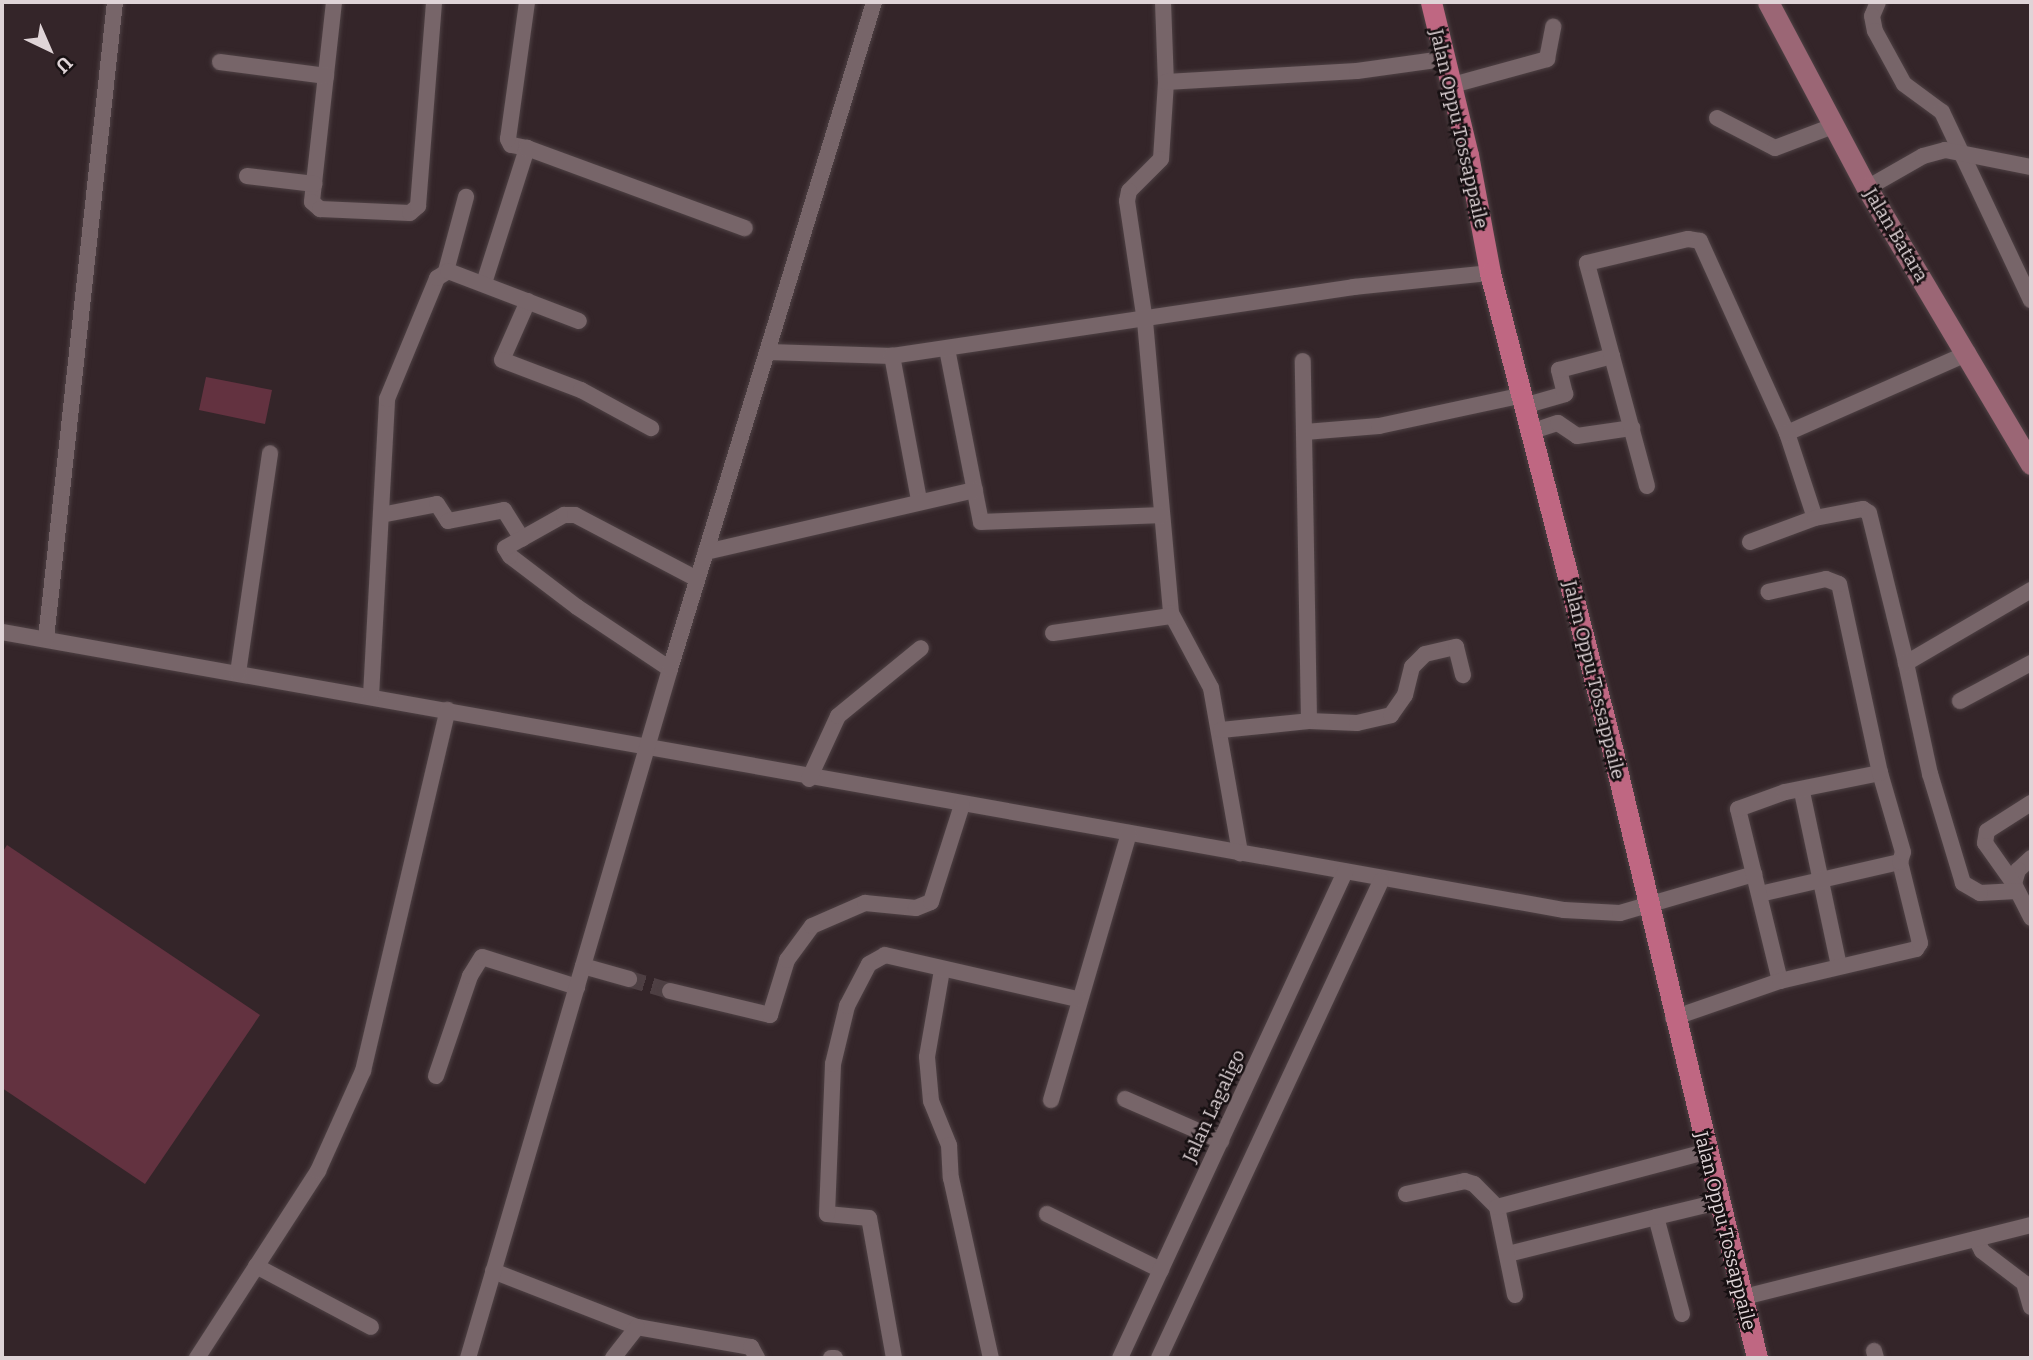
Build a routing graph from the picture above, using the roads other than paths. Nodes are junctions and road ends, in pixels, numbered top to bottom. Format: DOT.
graph roads {
  1 [pos="115,2"];
  2 [pos="334,2"];
  3 [pos="434,2"];
  4 [pos="527,2"];
  5 [pos="874,2"];
  6 [pos="1163,2"];
  7 [pos="1431,2"];
  8 [pos="1768,2"];
  9 [pos="1878,2"];
  10 [pos="1553,27"];
  11 [pos="1443,59"];
  12 [pos="220,62"];
  13 [pos="326,76"];
  14 [pos="1166,82"];
  15 [pos="1449,86"];
  16 [pos="1717,118"];
  17 [pos="1833,126"];
  18 [pos="527,148"];
  19 [pos="1962,154"];
  20 [pos="2031,167"];
  21 [pos="247,176"];
  22 [pos="315,184"];
  23 [pos="1867,188"];
  24 [pos="466,197"];
  25 [pos="746,228"];
  26 [pos="446,271"];
  27 [pos="1490,273"];
  28 [pos="484,283"];
  29 [pos="2031,300"];
  30 [pos="528,301"];
  31 [pos="579,321"];
  32 [pos="1145,321"];
  33 [pos="947,349"];
  34 [pos="769,352"];
  35 [pos="1968,353"];
  36 [pos="1612,355"];
  37 [pos="892,356"];
  38 [pos="1303,361"];
  39 [pos="1525,400"];
  40 [pos="651,428"];
  41 [pos="1632,428"];
  42 [pos="1533,431"];
  43 [pos="1305,432"];
  44 [pos="1787,433"];
  45 [pos="270,453"];
  46 [pos="2031,464"];
  47 [pos="1647,486"];
  48 [pos="975,490"];
  49 [pos="919,500"];
  50 [pos="1162,514"];
  51 [pos="381,515"];
  52 [pos="1815,518"];
  53 [pos="522,539"];
  54 [pos="1750,542"];
  55 [pos="706,552"];
  56 [pos="697,579"];
  57 [pos="2031,590"];
  58 [pos="1768,593"];
  59 [pos="1171,616"];
  60 [pos="2,632"];
  61 [pos="1053,633"];
  62 [pos="46,639"];
  63 [pos="921,648"];
  64 [pos="1906,663"];
  65 [pos="2031,663"];
  66 [pos="670,669"];
  67 [pos="238,673"];
  68 [pos="1463,675"];
  69 [pos="371,696"];
  70 [pos="1960,701"];
  71 [pos="448,710"];
  72 [pos="1309,721"];
  73 [pos="1221,730"];
  74 [pos="650,750"];
  75 [pos="1880,773"];
  76 [pos="809,779"];
  77 [pos="1802,792"];
  78 [pos="2031,803"];
  79 [pos="962,804"];
  80 [pos="1129,833"];
  81 [pos="1240,853"];
  82 [pos="2031,858"];
  83 [pos="1900,862"];
  84 [pos="1345,872"];
  85 [pos="1754,874"];
  86 [pos="1822,878"];
  87 [pos="1381,881"];
  88 [pos="2015,887"];
  89 [pos="1760,894"];
  90 [pos="1646,907"];
  91 [pos="2031,918"];
  92 [pos="1839,965"];
  93 [pos="583,966"];
  94 [pos="942,970"];
  95 [pos="629,979"];
  96 [pos="1780,981"];
  97 [pos="577,987"];
  98 [pos="670,991"];
  99 [pos="1077,999"];
  100 [pos="1673,1018"];
  101 [pos="436,1076"];
  102 [pos="1125,1099"];
  103 [pos="1051,1100"];
  104 [pos="1221,1141"];
  105 [pos="1705,1152"];
  106 [pos="1406,1194"];
  107 [pos="1718,1202"];
  108 [pos="1497,1207"];
  109 [pos="1046,1214"];
  110 [pos="1656,1217"];
  111 [pos="2031,1225"];
  112 [pos="1976,1239"];
  113 [pos="1508,1254"];
  114 [pos="257,1266"];
  115 [pos="1161,1270"];
  116 [pos="494,1271"];
  117 [pos="1515,1294"];
  118 [pos="1740,1298"];
  119 [pos="2031,1307"];
  120 [pos="1682,1314"];
  121 [pos="370,1327"];
  122 [pos="637,1327"];
  123 [pos="197,1358"];
  124 [pos="468,1358"];
  125 [pos="613,1358"];
  126 [pos="757,1358"];
  127 [pos="894,1358"];
  128 [pos="991,1358"];
  129 [pos="1120,1358"];
  130 [pos="1159,1358"];
  131 [pos="1757,1358"];
  1 -- 62 [label="street"];
  2 -- 13 [label="street"];
  3 -- 22 [label="street"];
  4 -- 18 [label="street"];
  5 -- 34 [label="street"];
  6 -- 14 [label="street"];
  7 -- 11 [label="main road, Jalan Oppu Tossappaile"];
  8 -- 17 [label="street, Jalan Batara"];
  9 -- 19 [label="street"];
  10 -- 15 [label="street"];
  11 -- 14 [label="street"];
  11 -- 15 [label="main road, Jalan Oppu Tossappaile"];
  12 -- 13 [label="street"];
  13 -- 22 [label="street"];
  14 -- 32 [label="street"];
  15 -- 27 [label="main road, Jalan Oppu Tossappaile"];
  16 -- 17 [label="street"];
  17 -- 23 [label="street, Jalan Batara"];
  18 -- 25 [label="street"];
  18 -- 28 [label="street"];
  19 -- 20 [label="street"];
  19 -- 23 [label="street"];
  19 -- 29 [label="street"];
  21 -- 22 [label="street"];
  23 -- 35 [label="street, Jalan Batara"];
  24 -- 26 [label="street"];
  26 -- 28 [label="street"];
  26 -- 51 [label="street"];
  27 -- 32 [label="street"];
  27 -- 39 [label="main road, Jalan Oppu Tossappaile"];
  28 -- 30 [label="street"];
  30 -- 31 [label="street"];
  30 -- 40 [label="street"];
  32 -- 33 [label="street"];
  32 -- 50 [label="street"];
  33 -- 37 [label="street"];
  33 -- 48 [label="street"];
  34 -- 37 [label="street"];
  34 -- 55 [label="street"];
  35 -- 44 [label="street"];
  35 -- 46 [label="street, Jalan Batara"];
  36 -- 39 [label="street"];
  36 -- 41 [label="street"];
  36 -- 44 [label="street"];
  37 -- 49 [label="street"];
  38 -- 43 [label="street"];
  39 -- 42 [label="main road, Jalan Oppu Tossappaile"];
  39 -- 43 [label="street"];
  41 -- 42 [label="street"];
  41 -- 47 [label="street"];
  42 -- 90 [label="main road, Jalan Oppu Tossappaile"];
  43 -- 72 [label="street"];
  44 -- 52 [label="street"];
  45 -- 67 [label="street"];
  48 -- 49 [label="street"];
  48 -- 50 [label="street"];
  49 -- 55 [label="street"];
  50 -- 59 [label="street"];
  51 -- 53 [label="street"];
  51 -- 69 [label="street"];
  52 -- 54 [label="street"];
  52 -- 64 [label="street"];
  53 -- 56 [label="street"];
  53 -- 66 [label="street"];
  55 -- 56 [label="street"];
  56 -- 66 [label="street"];
  57 -- 64 [label="street"];
  58 -- 75 [label="street"];
  59 -- 61 [label="street"];
  59 -- 73 [label="street"];
  60 -- 62 [label="street"];
  62 -- 67 [label="street"];
  63 -- 76 [label="street"];
  64 -- 88 [label="street"];
  65 -- 70 [label="street"];
  66 -- 74 [label="street"];
  67 -- 69 [label="street"];
  68 -- 72 [label="street"];
  69 -- 71 [label="street"];
  71 -- 74 [label="street"];
  71 -- 114 [label="street"];
  72 -- 73 [label="street"];
  73 -- 81 [label="street"];
  74 -- 76 [label="street"];
  74 -- 93 [label="street"];
  75 -- 77 [label="street"];
  75 -- 83 [label="street"];
  76 -- 79 [label="street"];
  77 -- 85 [label="street"];
  77 -- 86 [label="street"];
  78 -- 88 [label="street"];
  79 -- 80 [label="street"];
  79 -- 98 [label="street"];
  80 -- 81 [label="street"];
  80 -- 99 [label="street"];
  81 -- 84 [label="street"];
  82 -- 88 [label="street"];
  83 -- 86 [label="street"];
  83 -- 92 [label="street"];
  84 -- 87 [label="street"];
  84 -- 104 [label="street, Jalan Lagaligo"];
  85 -- 89 [label="street"];
  85 -- 90 [label="street"];
  86 -- 89 [label="street"];
  86 -- 92 [label="street"];
  87 -- 90 [label="street"];
  87 -- 130 [label="street"];
  88 -- 91 [label="street"];
  89 -- 96 [label="street"];
  90 -- 100 [label="main road, Jalan Oppu Tossappaile"];
  92 -- 96 [label="street"];
  93 -- 95 [label="street"];
  93 -- 97 [label="street"];
  94 -- 99 [label="street"];
  94 -- 127 [label="street"];
  94 -- 128 [label="street"];
  96 -- 100 [label="street"];
  97 -- 101 [label="street"];
  97 -- 116 [label="street"];
  99 -- 103 [label="street"];
  100 -- 105 [label="main road, Jalan Oppu Tossappaile"];
  102 -- 104 [label="street"];
  104 -- 115 [label="street, Jalan Lagaligo"];
  105 -- 107 [label="main road, Jalan Oppu Tossappaile"];
  105 -- 108 [label="street"];
  106 -- 108 [label="street"];
  107 -- 110 [label="street"];
  107 -- 118 [label="main road, Jalan Oppu Tossappaile"];
  108 -- 113 [label="street"];
  109 -- 115 [label="street"];
  110 -- 113 [label="street"];
  110 -- 120 [label="street"];
  111 -- 112 [label="street"];
  112 -- 118 [label="street"];
  112 -- 119 [label="street"];
  113 -- 117 [label="street"];
  114 -- 121 [label="street"];
  114 -- 123 [label="street"];
  115 -- 129 [label="street, Jalan Lagaligo"];
  116 -- 122 [label="street"];
  116 -- 124 [label="street"];
  118 -- 131 [label="main road, Jalan Oppu Tossappaile"];
  122 -- 125 [label="street"];
  122 -- 126 [label="street"];
}
